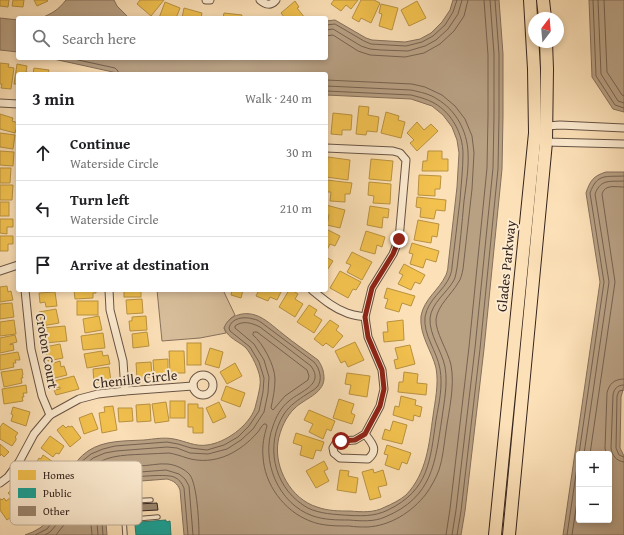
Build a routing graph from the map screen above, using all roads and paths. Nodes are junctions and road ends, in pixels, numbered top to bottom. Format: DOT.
graph roads {
  1 [pos="206,0"];
  2 [pos="210,0"];
  3 [pos="260,0"];
  4 [pos="276,0"];
  5 [pos="530,0"];
  6 [pos="543,0"];
  7 [pos="544,12"];
  8 [pos="546,48"];
  9 [pos="0,103"];
  10 [pos="16,104"];
  11 [pos="547,126"];
  12 [pos="624,128"];
  13 [pos="535,133"];
  14 [pos="546,142"];
  15 [pos="624,144"];
  16 [pos="328,148"];
  17 [pos="16,266"];
  18 [pos="0,271"];
  19 [pos="25,292"];
  20 [pos="110,292"];
  21 [pos="314,292"];
  22 [pos="365,317"];
  23 [pos="193,386"];
  24 [pos="125,391"];
  25 [pos="50,415"];
  26 [pos="365,434"];
  27 [pos="19,461"];
  28 [pos="10,474"];
  29 [pos="0,483"];
  30 [pos="142,500"];
  31 [pos="151,500"];
  32 [pos="158,517"];
  33 [pos="142,518"];
  34 [pos="124,525"];
  35 [pos="125,535"];
  36 [pos="495,535"];
  37 [pos="508,535"];
  1 -- 2 [label="street"];
  3 -- 4 [label="street"];
  5 -- 13 [label="main road, Glades Parkway"];
  6 -- 7 [label="main road"];
  8 -- 11 [label="main road, Glades Parkway"];
  9 -- 10 [label="street"];
  11 -- 12 [label="street"];
  11 -- 13 [label="street"];
  11 -- 14 [label="main road, Glades Parkway"];
  13 -- 14 [label="street"];
  13 -- 36 [label="main road, Glades Parkway"];
  14 -- 15 [label="street"];
  14 -- 37 [label="main road, Glades Parkway"];
  16 -- 22 [label="street"];
  17 -- 18 [label="street"];
  19 -- 25 [label="street, Croton Court"];
  20 -- 24 [label="street"];
  21 -- 22 [label="street"];
  22 -- 26 [label="street"];
  23 -- 24 [label="street, Chenille Circle"];
  24 -- 25 [label="street, Chenille Circle"];
  25 -- 27 [label="street, Chenille Circle"];
  26 -- 26 [label="street"];
  28 -- 29 [label="street, Chenille Circle"];
  30 -- 31 [label="lane"];
  32 -- 33 [label="lane"];
  34 -- 35 [label="lane"];
}
